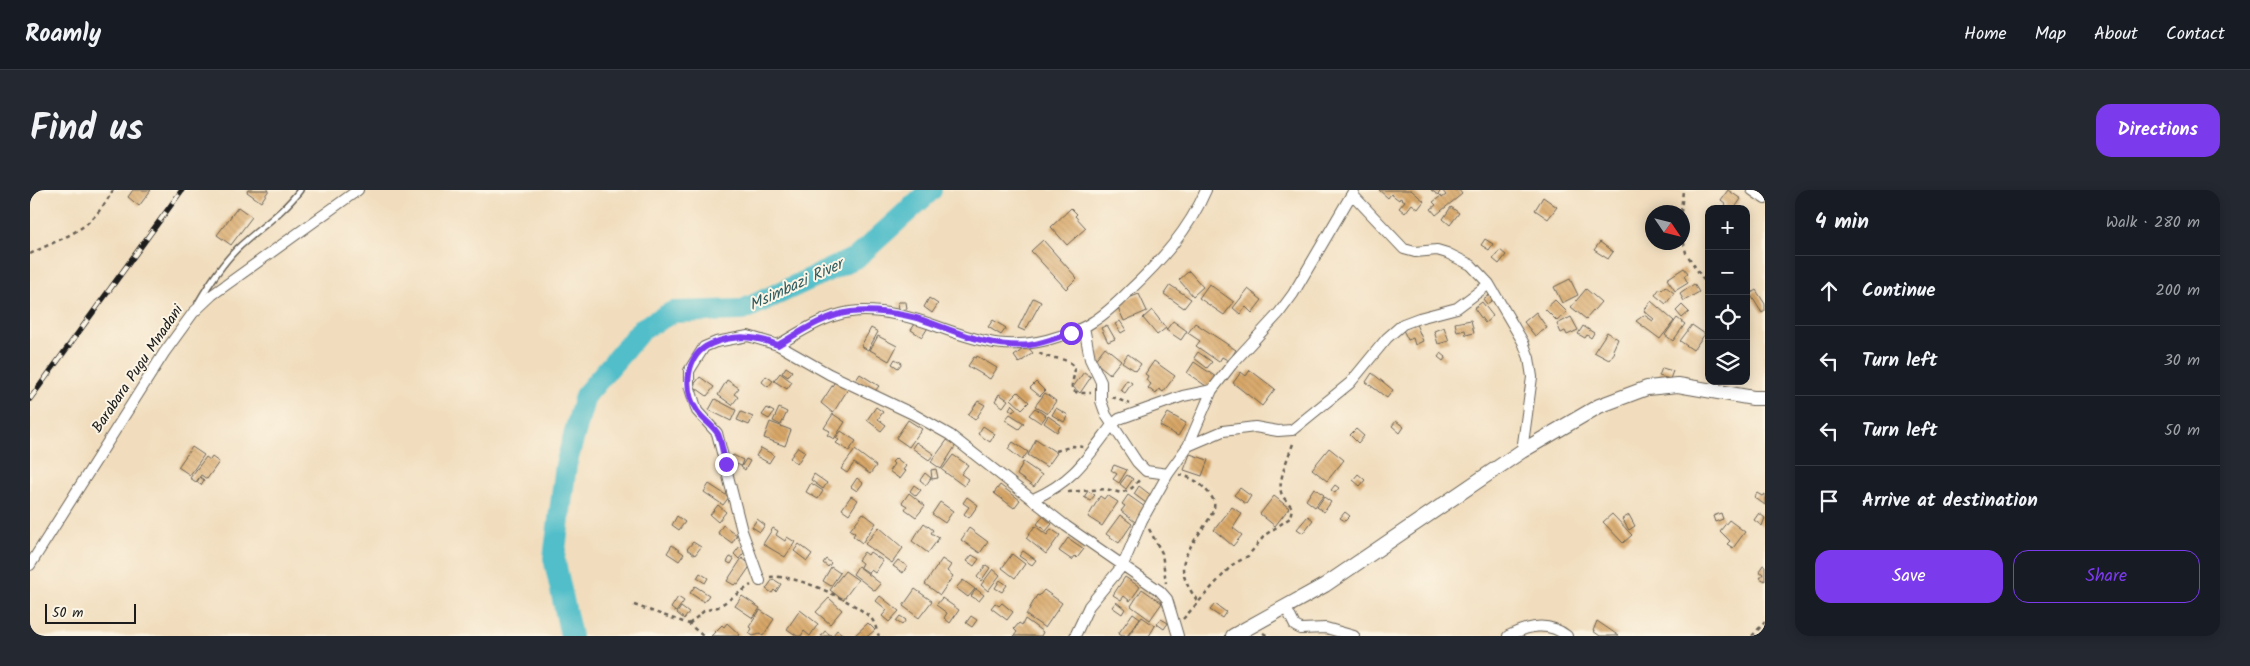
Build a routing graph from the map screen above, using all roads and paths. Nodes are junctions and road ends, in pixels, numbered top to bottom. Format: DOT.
graph roads {
  1 [pos="113,190"];
  2 [pos="300,190"];
  3 [pos="358,190"];
  4 [pos="1206,190"];
  5 [pos="1683,190"];
  6 [pos="1752,190"];
  7 [pos="1353,192"];
  8 [pos="1765,198"];
  9 [pos="1682,205"];
  10 [pos="1685,250"];
  11 [pos="30,254"];
  12 [pos="1489,284"];
  13 [pos="1708,295"];
  14 [pos="193,312"];
  15 [pos="1084,326"];
  16 [pos="778,345"];
  17 [pos="1032,345"];
  18 [pos="1212,390"];
  19 [pos="1102,394"];
  20 [pos="1765,398"];
  21 [pos="1142,411"];
  22 [pos="1302,421"];
  23 [pos="1112,424"];
  24 [pos="1188,446"];
  25 [pos="1056,451"];
  26 [pos="1092,451"];
  27 [pos="1522,451"];
  28 [pos="1146,471"];
  29 [pos="1168,474"];
  30 [pos="1053,491"];
  31 [pos="1034,499"];
  32 [pos="1142,520"];
  33 [pos="30,565"];
  34 [pos="1123,566"];
  35 [pos="760,581"];
  36 [pos="1167,599"];
  37 [pos="1198,602"];
  38 [pos="634,605"];
  39 [pos="1286,608"];
  40 [pos="1765,622"];
  41 [pos="689,624"];
  42 [pos="1175,633"];
  43 [pos="703,636"];
  44 [pos="879,636"];
  45 [pos="1075,636"];
  46 [pos="1233,636"];
  47 [pos="1354,636"];
  48 [pos="1508,636"];
  49 [pos="1566,636"];
  50 [pos="1752,636"];
  1 -- 11 [label="path"];
  2 -- 14 [label="lane"];
  3 -- 14 [label="street, Barabara Pugu Mnadani"];
  4 -- 15 [label="street"];
  5 -- 9 [label="path"];
  6 -- 8 [label="street"];
  7 -- 12 [label="street"];
  7 -- 18 [label="street"];
  10 -- 13 [label="path"];
  12 -- 22 [label="street"];
  12 -- 27 [label="street"];
  14 -- 33 [label="street, Barabara Pugu Mnadani"];
  15 -- 17 [label="street"];
  15 -- 19 [label="street"];
  16 -- 17 [label="street"];
  16 -- 31 [label="street"];
  16 -- 35 [label="street"];
  17 -- 19 [label="path"];
  18 -- 21 [label="street"];
  18 -- 24 [label="street"];
  19 -- 21 [label="path"];
  19 -- 23 [label="street"];
  20 -- 27 [label="street"];
  21 -- 23 [label="street"];
  22 -- 24 [label="street"];
  22 -- 37 [label="path"];
  23 -- 26 [label="street"];
  23 -- 28 [label="street"];
  24 -- 29 [label="street"];
  25 -- 26 [label="path"];
  26 -- 30 [label="street"];
  27 -- 39 [label="street"];
  28 -- 29 [label="street"];
  28 -- 30 [label="path"];
  29 -- 32 [label="street"];
  29 -- 37 [label="path"];
  30 -- 31 [label="street"];
  31 -- 34 [label="street"];
  32 -- 34 [label="street"];
  32 -- 36 [label="path"];
  34 -- 36 [label="street"];
  34 -- 45 [label="street"];
  35 -- 41 [label="path"];
  35 -- 44 [label="path"];
  36 -- 42 [label="street"];
  37 -- 42 [label="path"];
  38 -- 41 [label="path"];
  39 -- 46 [label="street"];
  39 -- 47 [label="street"];
  40 -- 50 [label="path"];
  41 -- 43 [label="path"];
  48 -- 49 [label="street"];
}
